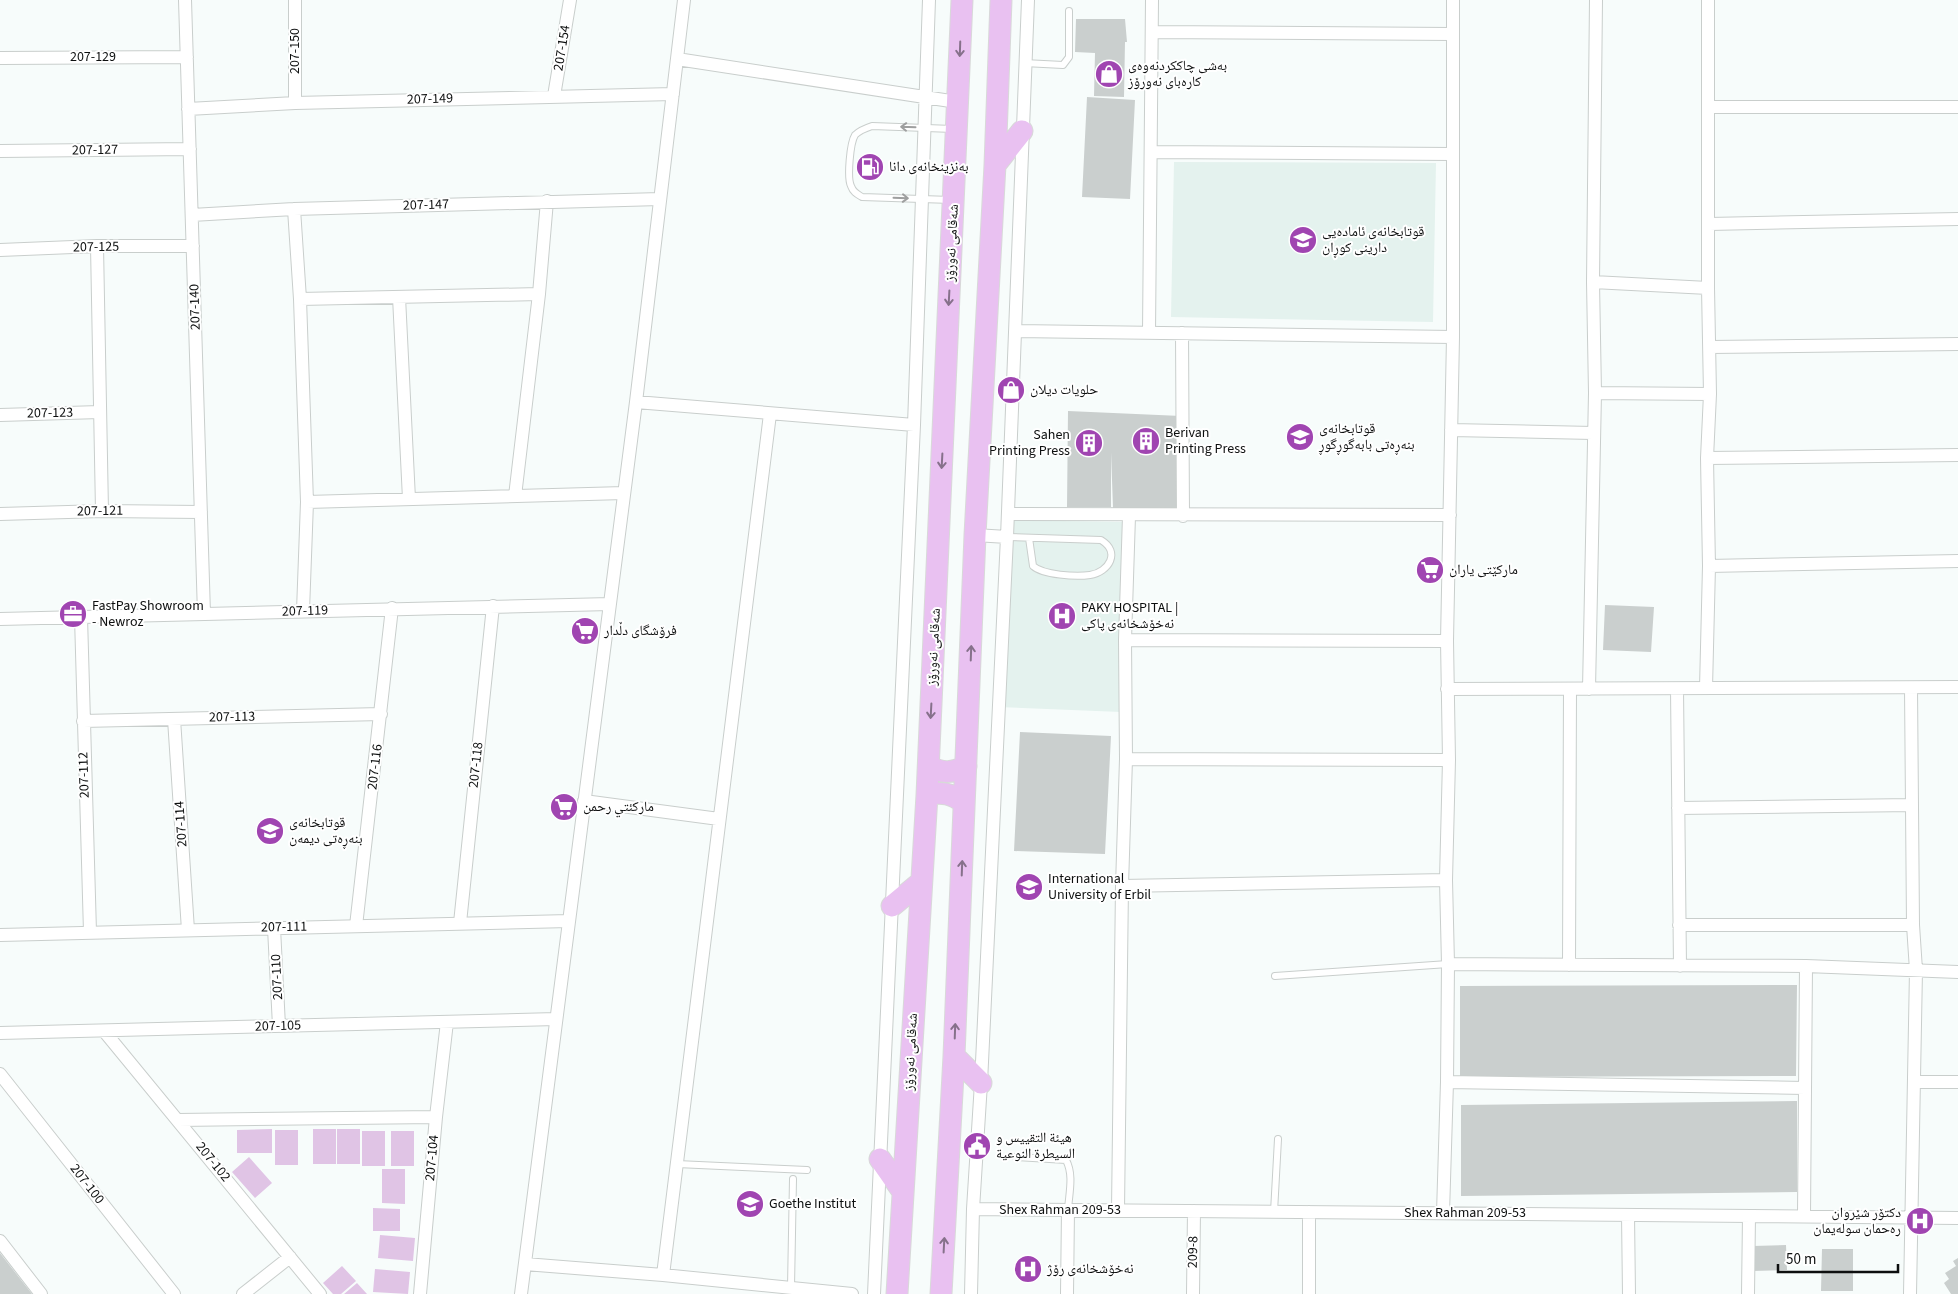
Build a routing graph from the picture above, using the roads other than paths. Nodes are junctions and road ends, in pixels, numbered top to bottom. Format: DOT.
graph roads {
  1 [pos="185,0"];
  2 [pos="295,0"];
  3 [pos="570,0"];
  4 [pos="684,0"];
  5 [pos="929,0"];
  6 [pos="962,0"];
  7 [pos="1001,0"];
  8 [pos="1028,0"];
  9 [pos="1152,0"];
  10 [pos="1453,0"];
  11 [pos="1596,0"];
  12 [pos="1708,0"];
  13 [pos="1069,10"];
  14 [pos="1153,32"];
  15 [pos="1452,34"];
  16 [pos="187,57"];
  17 [pos="0,58"];
  18 [pos="677,59"];
  19 [pos="1024,63"];
  20 [pos="672,94"];
  21 [pos="554,96"];
  22 [pos="925,98"];
  23 [pos="958,102"];
  24 [pos="295,103"];
  25 [pos="1709,107"];
  26 [pos="1958,107"];
  27 [pos="188,109"];
  28 [pos="924,127"];
  29 [pos="956,129"];
  30 [pos="1022,131"];
  31 [pos="190,148"];
  32 [pos="0,151"];
  33 [pos="1152,152"];
  34 [pos="1452,154"];
  35 [pos="995,165"];
  36 [pos="660,199"];
  37 [pos="922,199"];
  38 [pos="953,200"];
  39 [pos="547,201"];
  40 [pos="294,209"];
  41 [pos="192,215"];
  42 [pos="1958,219"];
  43 [pos="1709,224"];
  44 [pos="97,246"];
  45 [pos="193,246"];
  46 [pos="0,250"];
  47 [pos="1593,282"];
  48 [pos="1708,288"];
  49 [pos="539,294"];
  50 [pos="399,296"];
  51 [pos="300,298"];
  52 [pos="1015,331"];
  53 [pos="1149,333"];
  54 [pos="1182,333"];
  55 [pos="1453,337"];
  56 [pos="1958,344"];
  57 [pos="1710,347"];
  58 [pos="1595,393"];
  59 [pos="1710,394"];
  60 [pos="636,402"];
  61 [pos="100,412"];
  62 [pos="0,414"];
  63 [pos="770,414"];
  64 [pos="914,425"];
  65 [pos="1451,430"];
  66 [pos="1593,433"];
  67 [pos="1958,456"];
  68 [pos="1706,458"];
  69 [pos="624,492"];
  70 [pos="516,496"];
  71 [pos="409,499"];
  72 [pos="307,502"];
  73 [pos="102,511"];
  74 [pos="201,512"];
  75 [pos="0,514"];
  76 [pos="1008,514"];
  77 [pos="1450,515"];
  78 [pos="1128,516"];
  79 [pos="1183,516"];
  80 [pos="975,535"];
  81 [pos="1008,537"];
  82 [pos="1029,538"];
  83 [pos="1958,561"];
  84 [pos="1709,566"];
  85 [pos="610,604"];
  86 [pos="493,606"];
  87 [pos="392,608"];
  88 [pos="303,611"];
  89 [pos="204,614"];
  90 [pos="81,617"];
  91 [pos="0,618"];
  92 [pos="1125,640"];
  93 [pos="1447,641"];
  94 [pos="1958,687"];
  95 [pos="1706,688"];
  96 [pos="1911,688"];
  97 [pos="1447,689"];
  98 [pos="1570,689"];
  99 [pos="1589,689"];
  100 [pos="1677,689"];
  101 [pos="381,714"];
  102 [pos="174,719"];
  103 [pos="83,720"];
  104 [pos="1126,759"];
  105 [pos="1449,760"];
  106 [pos="928,766"];
  107 [pos="966,766"];
  108 [pos="927,795"];
  109 [pos="584,801"];
  110 [pos="964,803"];
  111 [pos="1912,805"];
  112 [pos="1678,808"];
  113 [pos="719,819"];
  114 [pos="1446,880"];
  115 [pos="921,882"];
  116 [pos="1122,886"];
  117 [pos="892,906"];
  118 [pos="569,921"];
  119 [pos="460,923"];
  120 [pos="1679,925"];
  121 [pos="356,926"];
  122 [pos="1913,926"];
  123 [pos="274,928"];
  124 [pos="188,930"];
  125 [pos="90,932"];
  126 [pos="0,935"];
  127 [pos="1448,964"];
  128 [pos="1569,965"];
  129 [pos="1680,966"];
  130 [pos="1806,966"];
  131 [pos="1916,970"];
  132 [pos="1958,972"];
  133 [pos="1275,976"];
  134 [pos="556,1018"];
  135 [pos="446,1022"];
  136 [pos="279,1026"];
  137 [pos="104,1031"];
  138 [pos="0,1033"];
  139 [pos="954,1056"];
  140 [pos="0,1074"];
  141 [pos="1447,1082"];
  142 [pos="1914,1082"];
  143 [pos="1958,1082"];
  144 [pos="980,1084"];
  145 [pos="1805,1088"];
  146 [pos="436,1116"];
  147 [pos="178,1120"];
  148 [pos="1278,1140"];
  149 [pos="1016,1157"];
  150 [pos="880,1159"];
  151 [pos="677,1164"];
  152 [pos="807,1170"];
  153 [pos="794,1179"];
  154 [pos="903,1192"];
  155 [pos="973,1209"];
  156 [pos="1068,1210"];
  157 [pos="1118,1210"];
  158 [pos="1194,1211"];
  159 [pos="1274,1212"];
  160 [pos="1309,1212"];
  161 [pos="1443,1213"];
  162 [pos="1628,1214"];
  163 [pos="1749,1216"];
  164 [pos="1804,1216"];
  165 [pos="1911,1218"];
  166 [pos="1958,1218"];
  167 [pos="0,1241"];
  168 [pos="290,1257"];
  169 [pos="525,1264"];
  170 [pos="663,1275"];
  171 [pos="791,1287"];
  172 [pos="41,1294"];
  173 [pos="174,1294"];
  174 [pos="243,1294"];
  175 [pos="320,1294"];
  176 [pos="420,1294"];
  177 [pos="521,1294"];
  178 [pos="852,1294"];
  179 [pos="874,1294"];
  180 [pos="897,1294"];
  181 [pos="941,1294"];
  182 [pos="971,1294"];
  183 [pos="1067,1294"];
  184 [pos="1193,1294"];
  185 [pos="1309,1294"];
  186 [pos="1629,1294"];
  187 [pos="1748,1294"];
  188 [pos="1910,1294"];
  1 -- 16 [label="street, 207-140"];
  2 -- 24 [label="street, 207-150"];
  3 -- 21 [label="street, 207-154"];
  4 -- 18 [label="street"];
  5 -- 22 [label="street"];
  6 -- 23 [label="main road, شەقامی نەورۆز, one-way"];
  7 -- 35 [label="main road"];
  8 -- 19 [label="street"];
  9 -- 14 [label="street"];
  10 -- 15 [label="street"];
  11 -- 47 [label="street"];
  12 -- 25 [label="street"];
  13 -- 19 [label="lane"];
  14 -- 15 [label="street"];
  14 -- 33 [label="street"];
  15 -- 34 [label="street"];
  16 -- 17 [label="street, 207-129"];
  16 -- 27 [label="street, 207-140"];
  18 -- 20 [label="street"];
  18 -- 22 [label="street"];
  19 -- 30 [label="street"];
  20 -- 21 [label="street, 207-149"];
  20 -- 36 [label="street"];
  21 -- 24 [label="street, 207-149"];
  22 -- 23 [label="street"];
  22 -- 28 [label="street"];
  23 -- 29 [label="main road, شەقامی نەورۆز"];
  24 -- 27 [label="street, 207-149"];
  25 -- 26 [label="street"];
  25 -- 43 [label="street"];
  27 -- 31 [label="street, 207-140"];
  28 -- 29 [label="lane"];
  28 -- 37 [label="street"];
  28 -- 37 [label="lane, one-way"];
  29 -- 38 [label="main road, شەقامی نەورۆز"];
  30 -- 35 [label="main road"];
  30 -- 52 [label="street"];
  31 -- 32 [label="street, 207-127"];
  31 -- 41 [label="street, 207-140"];
  33 -- 34 [label="street"];
  33 -- 53 [label="street"];
  34 -- 55 [label="street"];
  35 -- 80 [label="main road"];
  36 -- 39 [label="street, 207-147"];
  36 -- 60 [label="street"];
  37 -- 38 [label="lane"];
  37 -- 64 [label="street"];
  38 -- 106 [label="main road, شەقامی نەورۆز, one-way"];
  39 -- 40 [label="street, 207-147"];
  39 -- 49 [label="street"];
  40 -- 41 [label="street, 207-147"];
  40 -- 51 [label="street"];
  41 -- 45 [label="street, 207-140"];
  42 -- 43 [label="street"];
  43 -- 48 [label="street"];
  44 -- 45 [label="street, 207-125"];
  44 -- 46 [label="street, 207-125"];
  44 -- 61 [label="street"];
  45 -- 74 [label="street, 207-140"];
  47 -- 48 [label="street"];
  47 -- 58 [label="street"];
  48 -- 57 [label="street"];
  49 -- 50 [label="street"];
  49 -- 70 [label="street"];
  50 -- 51 [label="street"];
  50 -- 71 [label="street"];
  51 -- 72 [label="street"];
  52 -- 53 [label="street"];
  52 -- 76 [label="street"];
  53 -- 54 [label="street"];
  54 -- 55 [label="street"];
  54 -- 79 [label="street"];
  55 -- 65 [label="street"];
  56 -- 57 [label="street"];
  57 -- 59 [label="street"];
  58 -- 59 [label="street"];
  58 -- 66 [label="street"];
  59 -- 68 [label="street"];
  60 -- 63 [label="street"];
  60 -- 69 [label="street"];
  61 -- 62 [label="street, 207-123"];
  61 -- 73 [label="street"];
  63 -- 64 [label="street"];
  63 -- 113 [label="street"];
  64 -- 117 [label="street"];
  65 -- 66 [label="street"];
  65 -- 77 [label="street"];
  66 -- 99 [label="street"];
  67 -- 68 [label="street"];
  68 -- 84 [label="street"];
  69 -- 70 [label="street"];
  69 -- 85 [label="street"];
  70 -- 71 [label="street"];
  71 -- 72 [label="street"];
  72 -- 88 [label="street"];
  73 -- 74 [label="street, 207-121"];
  73 -- 75 [label="street, 207-121"];
  74 -- 89 [label="street, 207-140"];
  76 -- 78 [label="street"];
  76 -- 81 [label="street"];
  77 -- 79 [label="street"];
  77 -- 93 [label="street"];
  78 -- 79 [label="street"];
  78 -- 92 [label="street"];
  80 -- 81 [label="street"];
  107 -- 80 [label="main road, one-way"];
  81 -- 82 [label="lane"];
  81 -- 144 [label="street"];
  82 -- 82 [label="lane"];
  83 -- 84 [label="street"];
  84 -- 95 [label="street"];
  85 -- 86 [label="street, 207-119"];
  85 -- 109 [label="street"];
  86 -- 87 [label="street, 207-119"];
  86 -- 119 [label="street, 207-118"];
  87 -- 88 [label="street, 207-119"];
  87 -- 101 [label="street, 207-116"];
  88 -- 89 [label="street, 207-119"];
  89 -- 90 [label="street, 207-119"];
  90 -- 91 [label="street, 207-119"];
  90 -- 103 [label="street, 207-112"];
  92 -- 93 [label="street"];
  92 -- 104 [label="street"];
  93 -- 97 [label="street"];
  94 -- 96 [label="street"];
  95 -- 96 [label="street"];
  95 -- 100 [label="street"];
  96 -- 111 [label="street"];
  97 -- 98 [label="street"];
  97 -- 105 [label="street"];
  98 -- 99 [label="street"];
  98 -- 128 [label="street"];
  99 -- 100 [label="street"];
  100 -- 112 [label="street"];
  101 -- 102 [label="street, 207-113"];
  101 -- 121 [label="street, 207-116"];
  102 -- 103 [label="street, 207-113"];
  102 -- 124 [label="street, 207-114"];
  103 -- 125 [label="street, 207-112"];
  104 -- 105 [label="street"];
  104 -- 116 [label="street"];
  105 -- 114 [label="street"];
  106 -- 107 [label="main road"];
  106 -- 108 [label="main road, شەقامی نەورۆز"];
  107 -- 110 [label="main road"];
  108 -- 110 [label="main road"];
  108 -- 115 [label="main road, شەقامی نەورۆز"];
  109 -- 113 [label="street"];
  109 -- 118 [label="street"];
  139 -- 110 [label="main road, one-way"];
  111 -- 112 [label="street"];
  111 -- 122 [label="street"];
  112 -- 120 [label="street"];
  113 -- 151 [label="street"];
  114 -- 116 [label="street"];
  114 -- 127 [label="street"];
  115 -- 117 [label="main road"];
  115 -- 154 [label="main road, شەقامی نەورۆز"];
  116 -- 157 [label="street"];
  117 -- 150 [label="street"];
  118 -- 119 [label="street, 207-111"];
  118 -- 134 [label="street"];
  119 -- 121 [label="street, 207-111"];
  120 -- 122 [label="street"];
  120 -- 129 [label="street"];
  121 -- 123 [label="street, 207-111"];
  122 -- 131 [label="street"];
  123 -- 124 [label="street, 207-111"];
  123 -- 136 [label="street, 207-110"];
  124 -- 125 [label="street, 207-111"];
  125 -- 126 [label="street, 207-111"];
  127 -- 128 [label="street"];
  127 -- 133 [label="lane"];
  127 -- 141 [label="street"];
  128 -- 129 [label="street"];
  129 -- 130 [label="street"];
  130 -- 131 [label="street"];
  130 -- 145 [label="street"];
  131 -- 132 [label="street"];
  131 -- 142 [label="street"];
  134 -- 135 [label="street, 207-105"];
  134 -- 169 [label="street"];
  135 -- 136 [label="street, 207-105"];
  135 -- 146 [label="street, 207-104"];
  136 -- 137 [label="street, 207-105"];
  137 -- 138 [label="street, 207-105"];
  137 -- 147 [label="street, 207-102"];
  139 -- 144 [label="main road"];
  181 -- 139 [label="main road, one-way"];
  140 -- 173 [label="street, 207-100"];
  141 -- 145 [label="street"];
  141 -- 161 [label="street"];
  142 -- 143 [label="street"];
  142 -- 165 [label="street"];
  144 -- 155 [label="street"];
  145 -- 164 [label="street"];
  146 -- 147 [label="street"];
  146 -- 176 [label="street, 207-104"];
  147 -- 168 [label="street, 207-102"];
  148 -- 159 [label="lane"];
  149 -- 156 [label="lane"];
  150 -- 154 [label="main road"];
  150 -- 179 [label="street"];
  151 -- 152 [label="lane"];
  151 -- 170 [label="street"];
  153 -- 171 [label="lane"];
  154 -- 180 [label="main road, شەقامی نەورۆز"];
  155 -- 156 [label="street, Shex Rahman 209-53"];
  155 -- 182 [label="street"];
  156 -- 157 [label="street, Shex Rahman 209-53"];
  156 -- 183 [label="street"];
  157 -- 158 [label="street, Shex Rahman 209-53"];
  158 -- 159 [label="street, Shex Rahman 209-53"];
  158 -- 184 [label="street, 209-8"];
  159 -- 160 [label="street, Shex Rahman 209-53"];
  160 -- 161 [label="street, Shex Rahman 209-53"];
  160 -- 185 [label="street"];
  161 -- 162 [label="street, Shex Rahman 209-53"];
  162 -- 163 [label="street, Shex Rahman 209-53"];
  162 -- 186 [label="street"];
  163 -- 164 [label="street, Shex Rahman 209-53"];
  163 -- 187 [label="street"];
  164 -- 165 [label="street, Shex Rahman 209-53"];
  165 -- 166 [label="street, Shex Rahman 209-53"];
  165 -- 188 [label="street"];
  167 -- 172 [label="street"];
  168 -- 174 [label="street"];
  168 -- 175 [label="street, 207-102"];
  169 -- 170 [label="street"];
  169 -- 177 [label="street"];
  170 -- 171 [label="street"];
  171 -- 178 [label="street"];
}
